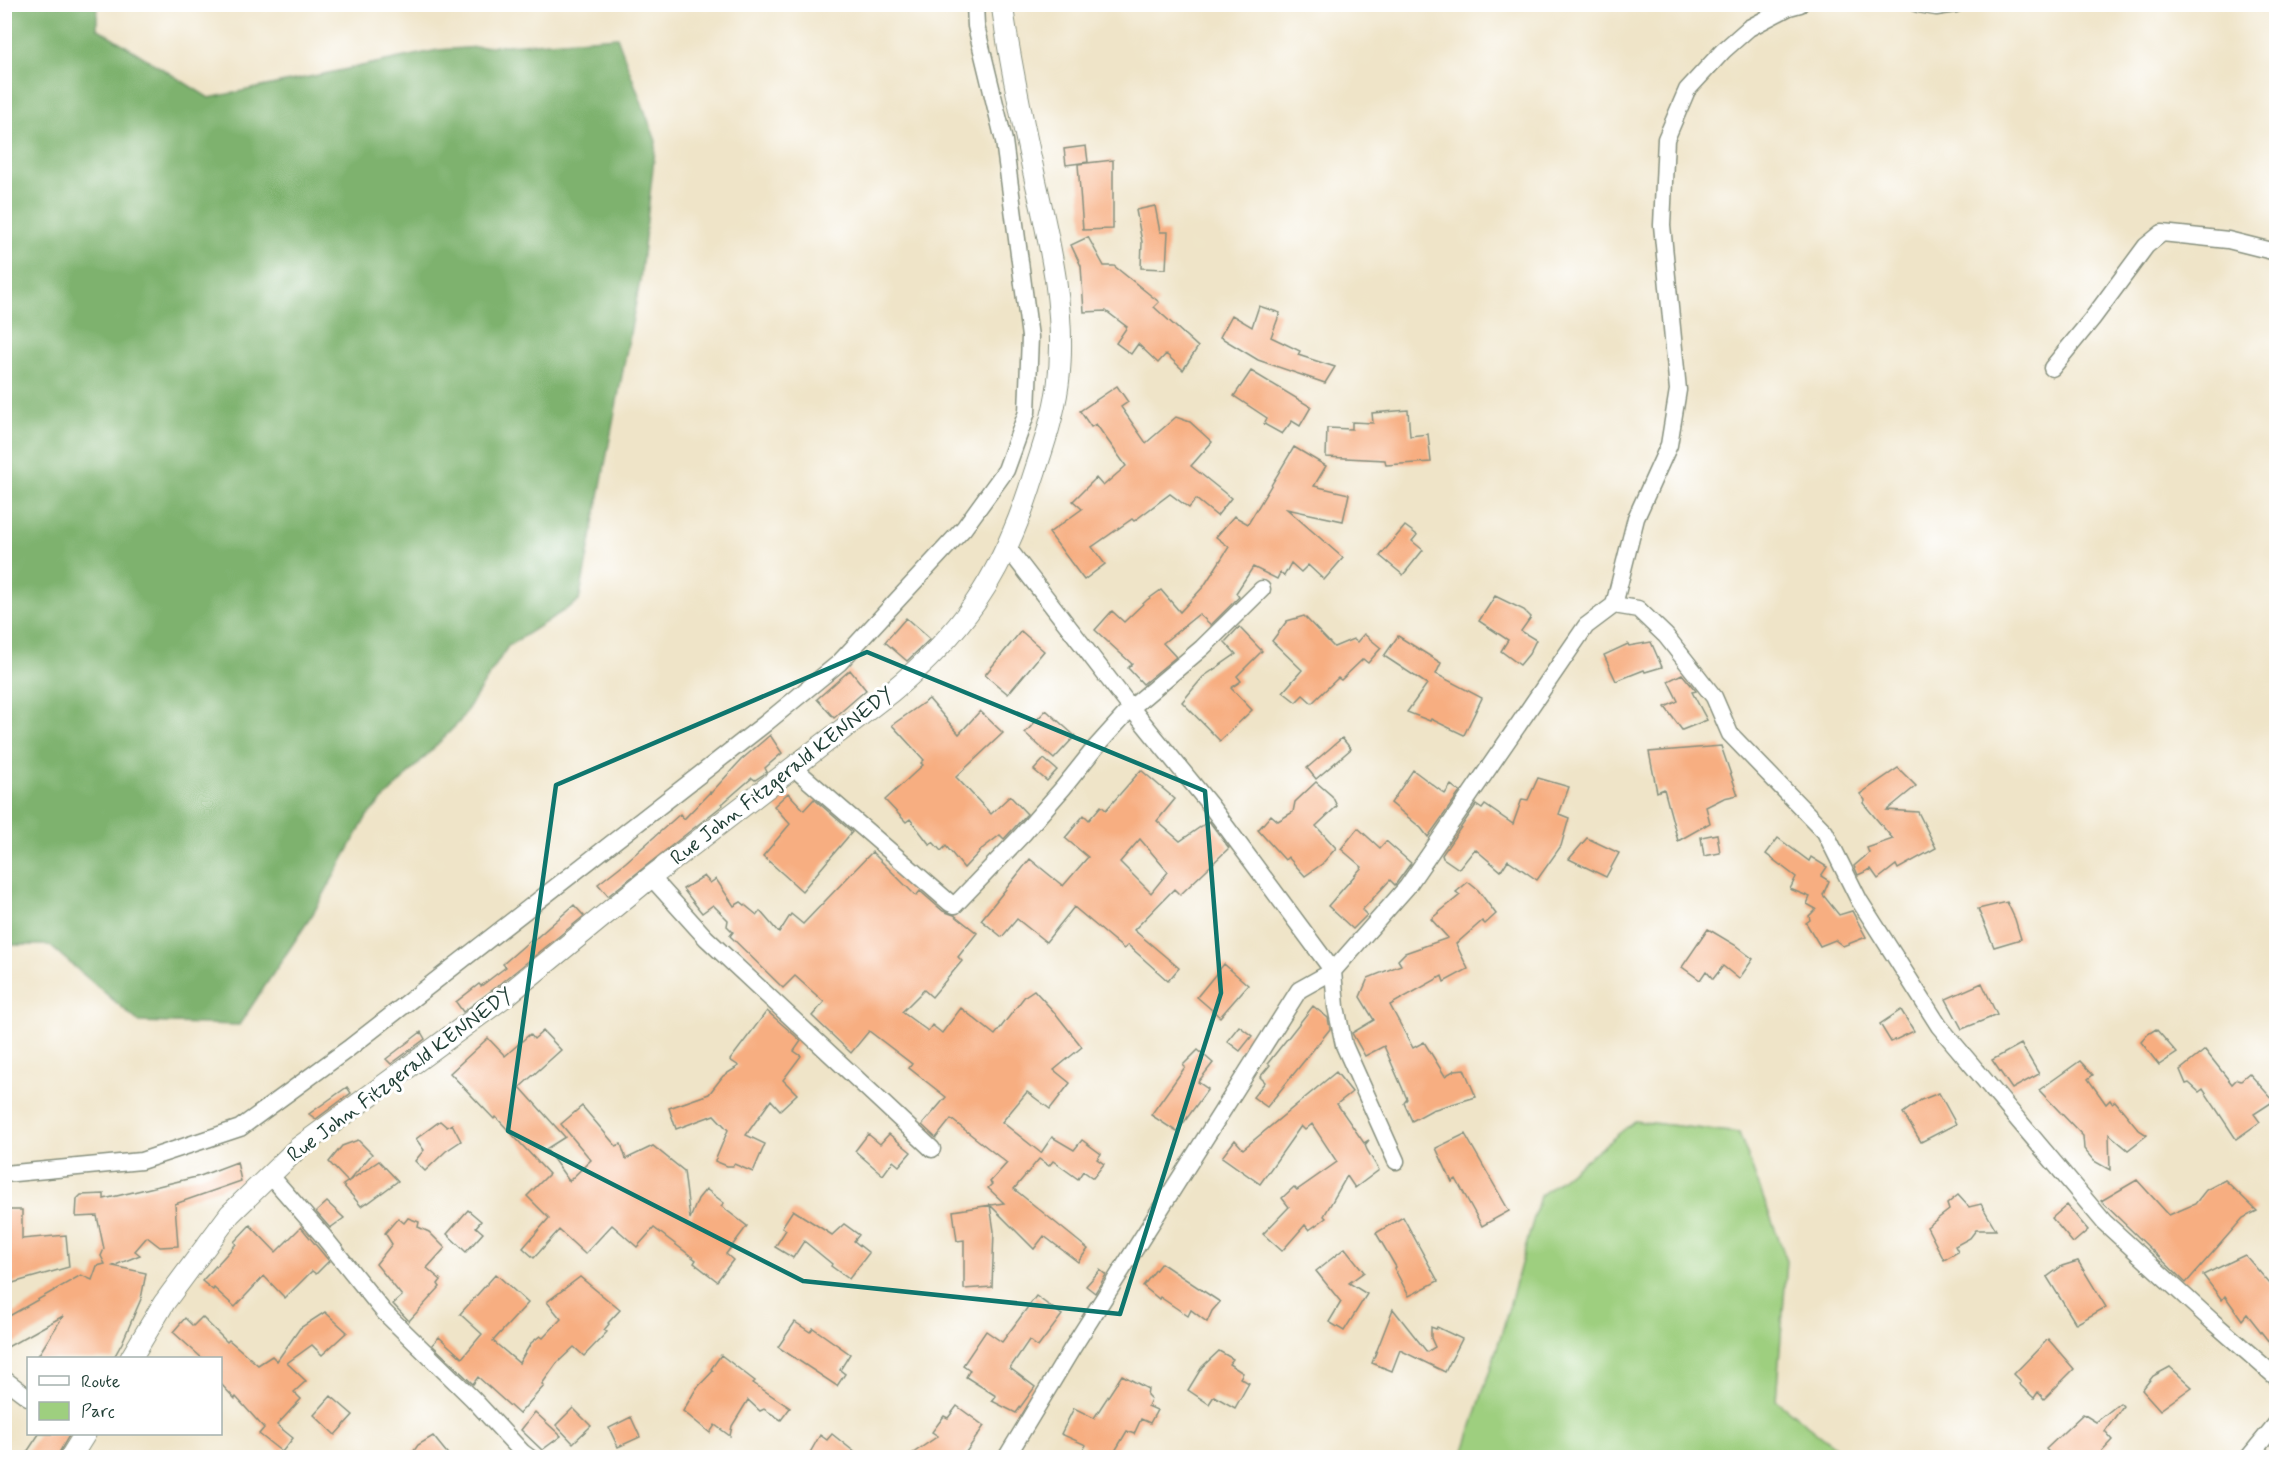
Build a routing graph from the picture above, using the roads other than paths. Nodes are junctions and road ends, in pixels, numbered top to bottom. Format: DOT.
graph roads {
  1 [pos="975,4"];
  2 [pos="1002,4"];
  3 [pos="1800,4"];
  4 [pos="1918,4"];
  5 [pos="1956,4"];
  6 [pos="2277,252"];
  7 [pos="2052,368"];
  8 [pos="1007,548"];
  9 [pos="1262,589"];
  10 [pos="1614,605"];
  11 [pos="1131,708"];
  12 [pos="794,768"];
  13 [pos="651,877"];
  14 [pos="1333,971"];
  15 [pos="932,1149"];
  16 [pos="1396,1161"];
  17 [pos="4,1174"];
  18 [pos="270,1175"];
  19 [pos="132,1357"];
  20 [pos="2277,1377"];
  21 [pos="4,1379"];
  22 [pos="27,1396"];
  23 [pos="2277,1424"];
  24 [pos="83,1435"];
  25 [pos="523,1456"];
  26 [pos="70,1458"];
  27 [pos="1006,1458"];
  28 [pos="2248,1458"];
  1 -- 17 [label="street"];
  2 -- 8 [label="street, Rue John Fitzgerald KENNEDY"];
  3 -- 10 [label="street"];
  4 -- 5 [label="street"];
  6 -- 7 [label="street"];
  8 -- 11 [label="street"];
  8 -- 12 [label="street, Rue John Fitzgerald KENNEDY"];
  9 -- 11 [label="street"];
  10 -- 14 [label="street"];
  10 -- 20 [label="street"];
  11 -- 12 [label="street"];
  11 -- 14 [label="street"];
  12 -- 13 [label="street, Rue John Fitzgerald KENNEDY"];
  13 -- 15 [label="street"];
  13 -- 18 [label="street, Rue John Fitzgerald KENNEDY"];
  14 -- 16 [label="street"];
  14 -- 27 [label="street"];
  18 -- 19 [label="street, Rue John Fitzgerald KENNEDY"];
  18 -- 25 [label="street"];
  21 -- 22 [label="street"];
  23 -- 28 [label="street"];
  24 -- 26 [label="street"];
}
